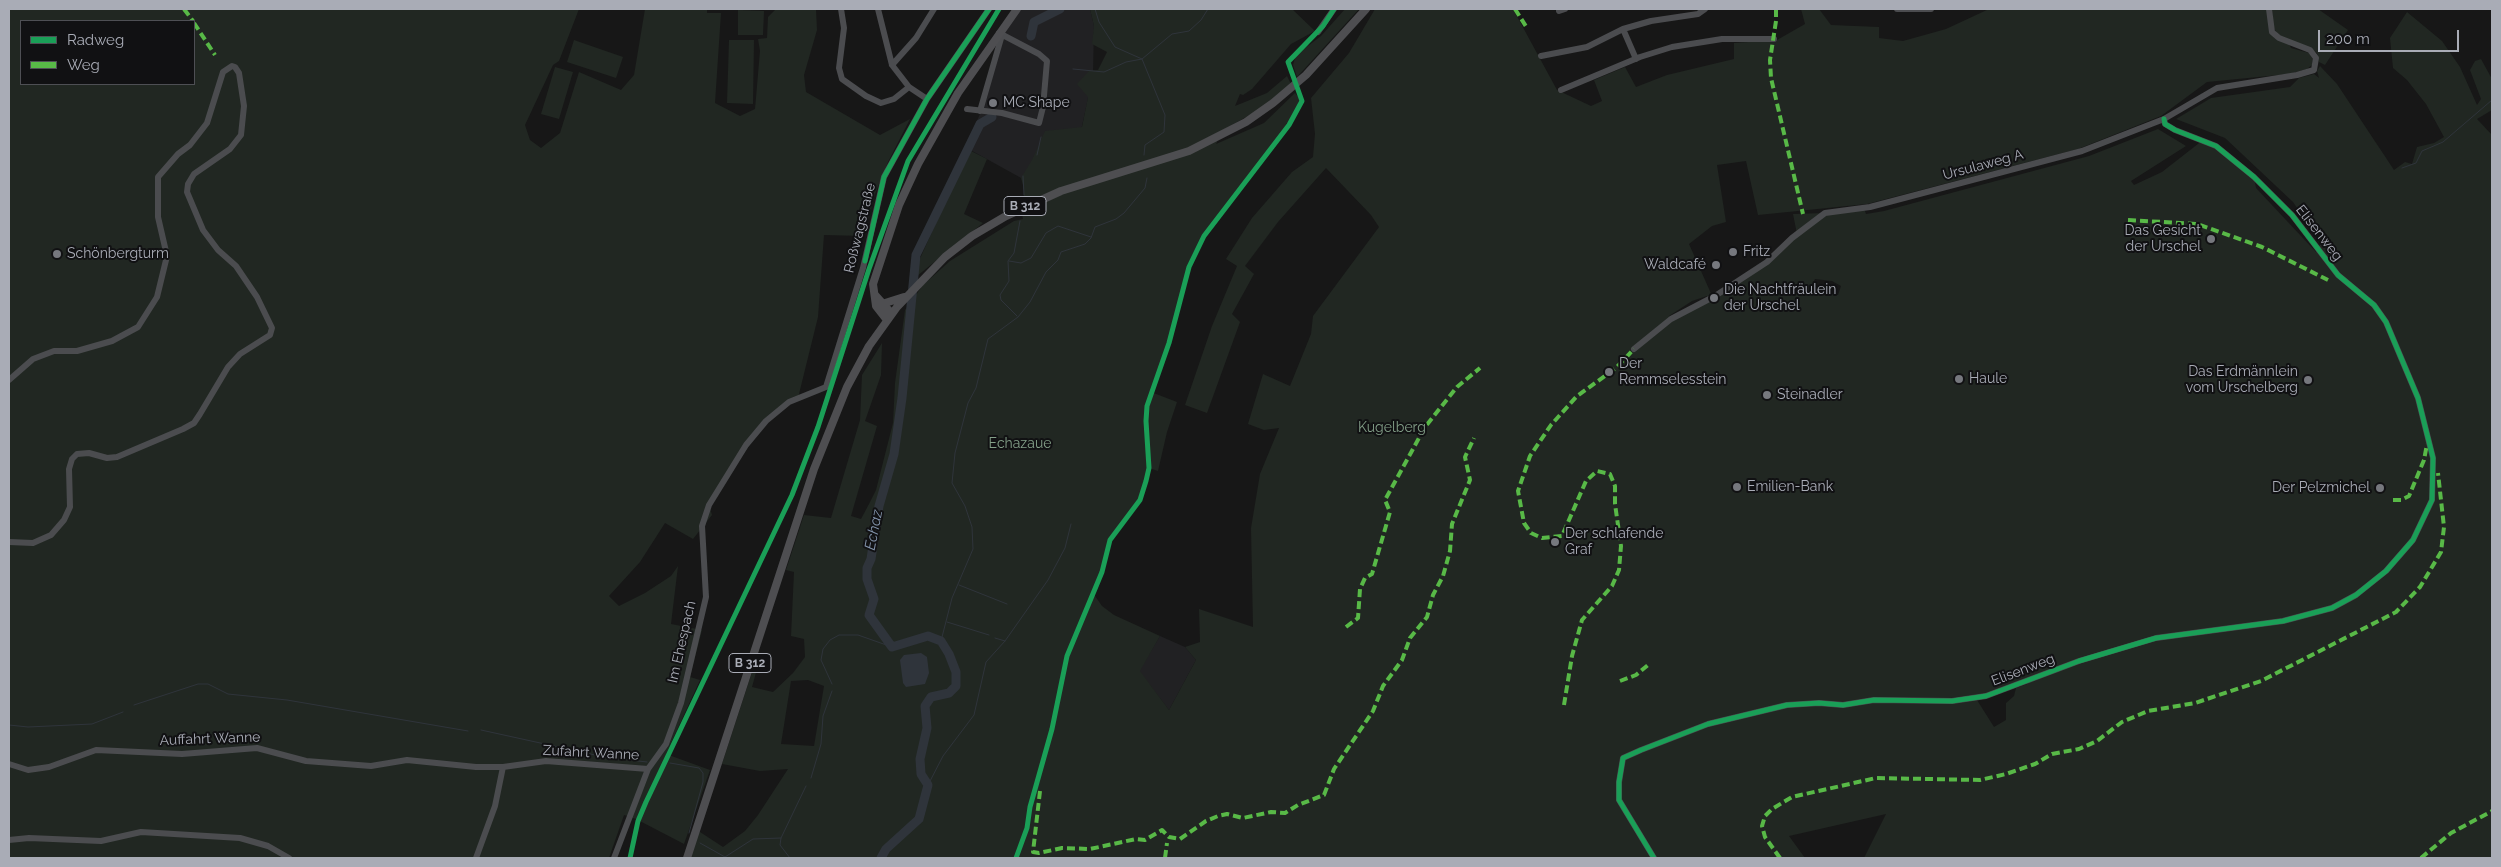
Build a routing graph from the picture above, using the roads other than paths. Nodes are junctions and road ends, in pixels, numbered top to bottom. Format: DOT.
graph roads {
  1 [pos="841,9"];
  2 [pos="878,9"];
  3 [pos="934,9"];
  4 [pos="989,9"];
  5 [pos="1017,9"];
  6 [pos="1334,9"];
  7 [pos="1366,9"];
  8 [pos="1705,9"];
  9 [pos="1897,9"];
  10 [pos="1931,9"];
  11 [pos="2269,9"];
  12 [pos="1623,29"];
  13 [pos="1318,32"];
  14 [pos="1000,34"];
  15 [pos="1774,39"];
  16 [pos="1541,56"];
  17 [pos="1636,59"];
  18 [pos="892,65"];
  19 [pos="909,87"];
  20 [pos="1561,90"];
  21 [pos="927,99"];
  22 [pos="968,109"];
  23 [pos="980,111"];
  24 [pos="2164,119"];
  25 [pos="863,268"];
  26 [pos="876,272"];
  27 [pos="874,294"];
  28 [pos="908,294"];
  29 [pos="882,304"];
  30 [pos="890,317"];
  31 [pos="1634,349"];
  32 [pos="9,380"];
  33 [pos="826,387"];
  34 [pos="9,542"];
  35 [pos="9,764"];
  36 [pos="503,767"];
  37 [pos="648,769"];
  38 [pos="9,840"];
  39 [pos="289,858"];
  40 [pos="476,858"];
  41 [pos="614,858"];
  42 [pos="687,858"];
  43 [pos="1654,858"];
  1 -- 19 [label="street"];
  2 -- 18 [label="street"];
  3 -- 18 [label="street"];
  4 -- 21 [label="street, Roßwagstraße"];
  5 -- 14 [label="main road"];
  6 -- 13 [label="street"];
  7 -- 28 [label="main road, B 312"];
  8 -- 12 [label="street"];
  9 -- 10 [label="street"];
  11 -- 24 [label="street"];
  12 -- 16 [label="street"];
  12 -- 17 [label="street"];
  14 -- 23 [label="street"];
  14 -- 23 [label="street"];
  14 -- 26 [label="main road"];
  15 -- 17 [label="street"];
  17 -- 20 [label="street"];
  18 -- 19 [label="street"];
  19 -- 21 [label="street"];
  21 -- 25 [label="street, Roßwagstraße"];
  22 -- 23 [label="street"];
  24 -- 31 [label="street, Ursulaweg A"];
  24 -- 43 [label="street, Elisenweg"];
  25 -- 26 [label="street"];
  25 -- 33 [label="street, Roßwagstraße"];
  26 -- 27 [label="main road"];
  27 -- 29 [label="main road"];
  27 -- 30 [label="main road"];
  28 -- 29 [label="main road"];
  28 -- 30 [label="main road, B 312"];
  29 -- 30 [label="main road"];
  30 -- 42 [label="main road, B 312"];
  32 -- 34 [label="street"];
  33 -- 37 [label="street, Im Ehespach"];
  35 -- 36 [label="street, Auffahrt Wanne"];
  36 -- 37 [label="street, Zufahrt Wanne"];
  36 -- 40 [label="street"];
  37 -- 41 [label="street, Im Ehespach"];
  38 -- 39 [label="street"];
}
